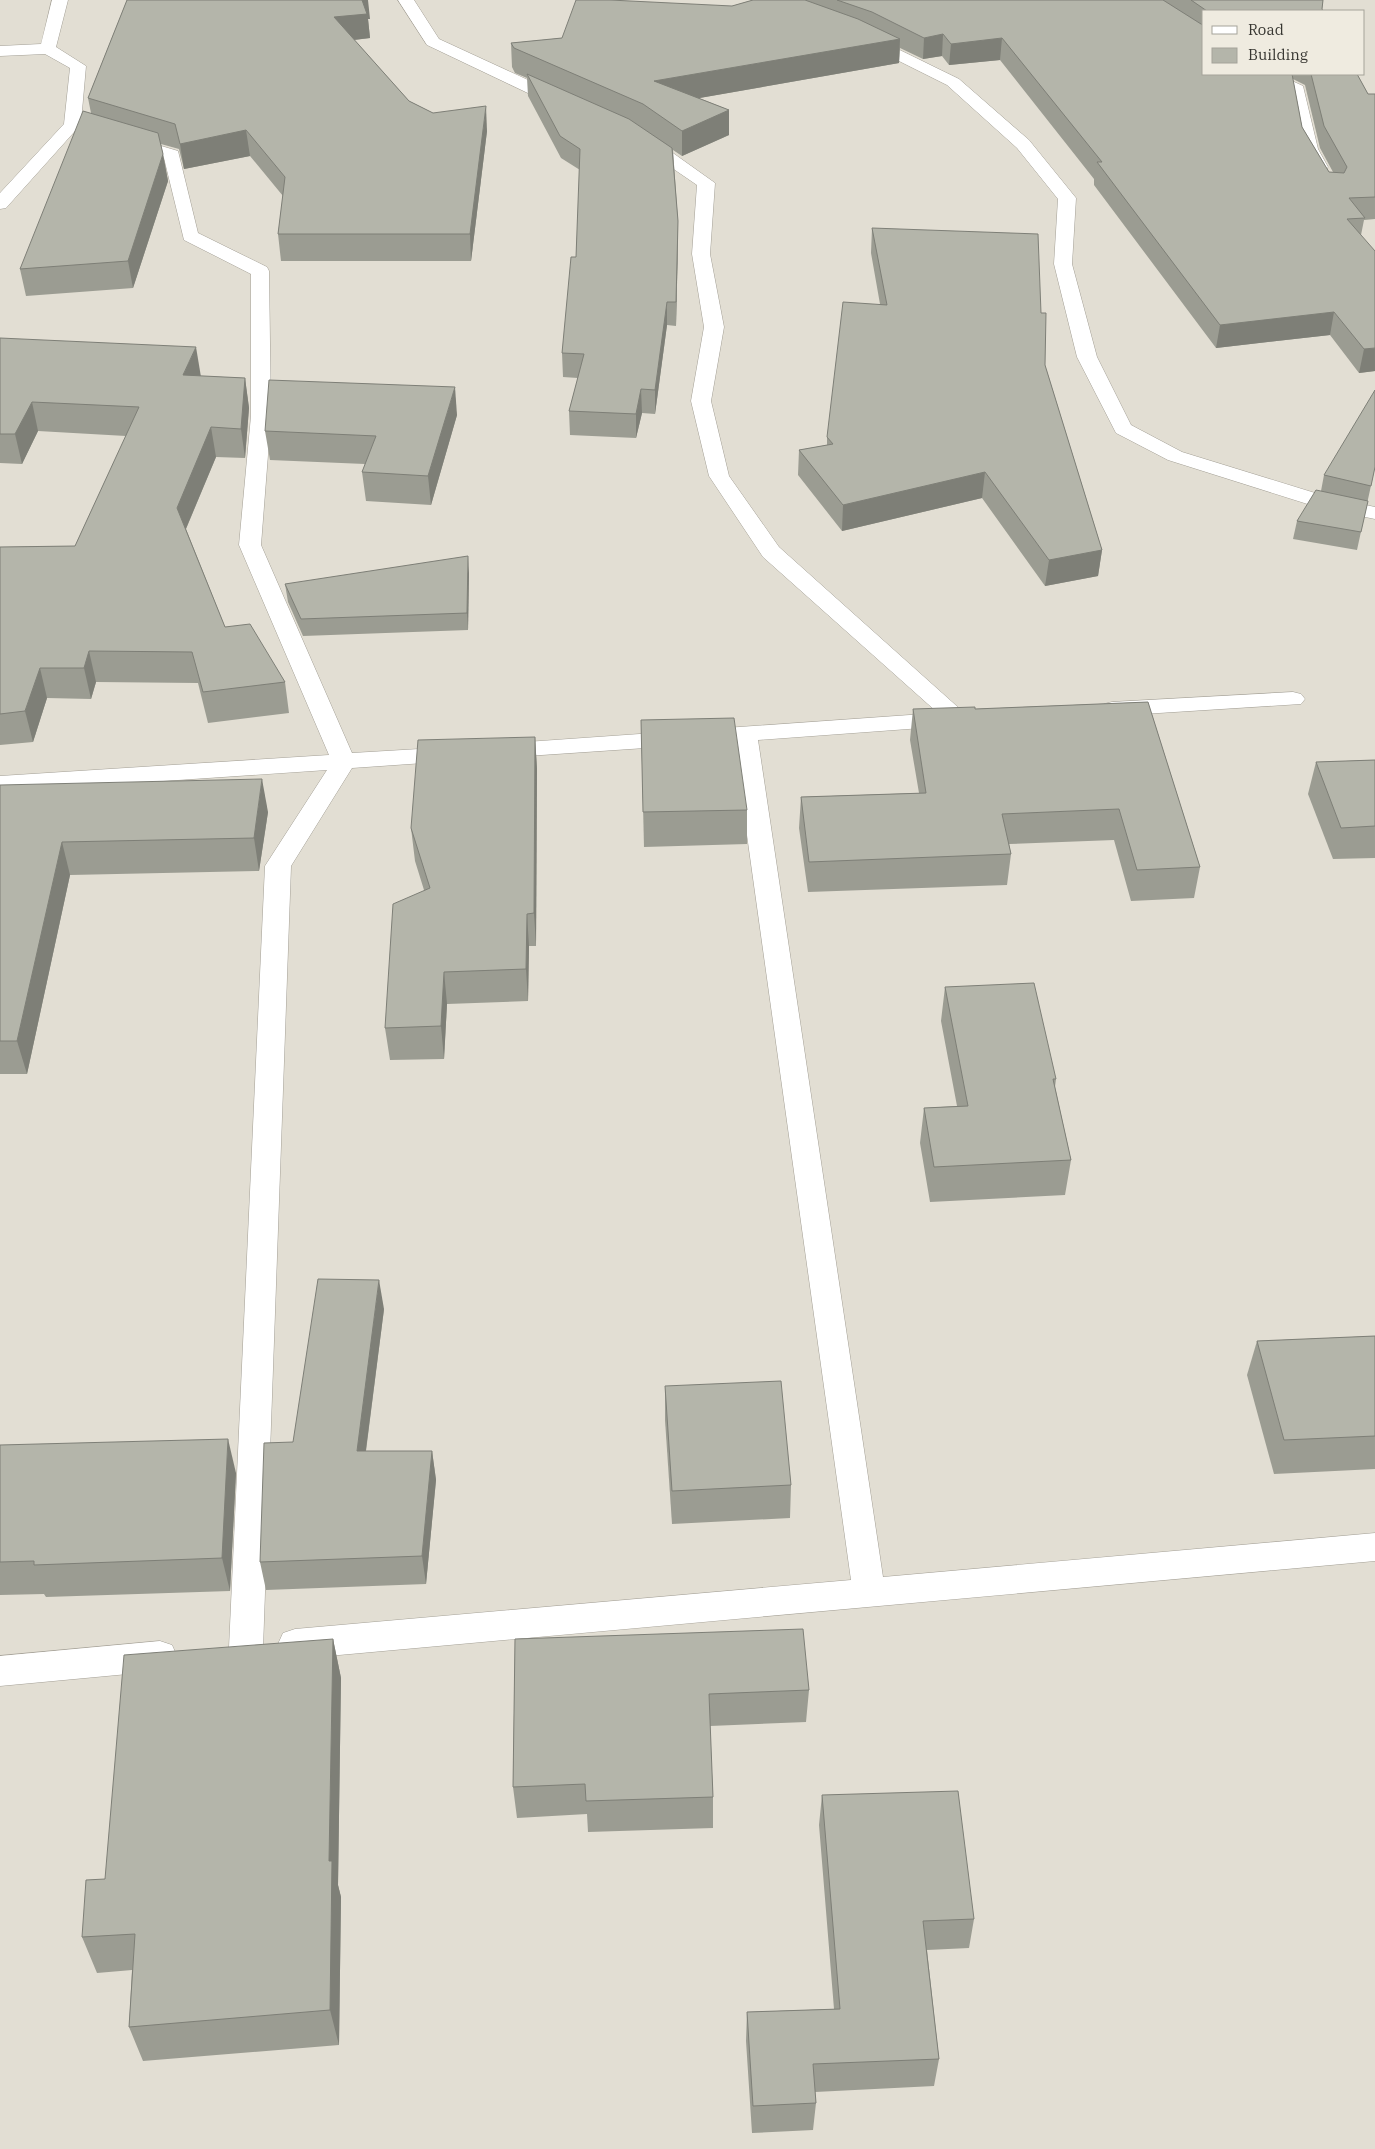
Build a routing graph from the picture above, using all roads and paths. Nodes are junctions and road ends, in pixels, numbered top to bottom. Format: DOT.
graph roads {
  1 [pos="60,0"];
  2 [pos="406,0"];
  3 [pos="846,32"];
  4 [pos="48,49"];
  5 [pos="0,52"];
  6 [pos="1267,75"];
  7 [pos="574,108"];
  8 [pos="72,125"];
  9 [pos="627,131"];
  10 [pos="1328,182"];
  11 [pos="0,204"];
  12 [pos="1375,513"];
  13 [pos="1292,699"];
  14 [pos="1086,711"];
  15 [pos="745,733"];
  16 [pos="344,762"];
  17 [pos="0,784"];
  18 [pos="1375,1547"];
  19 [pos="869,1593"];
  20 [pos="217,1651"];
  21 [pos="0,1670"];
  1 -- 4 [label="street"];
  2 -- 7 [label="street"];
  3 -- 12 [label="street"];
  4 -- 5 [label="street"];
  4 -- 8 [label="street"];
  6 -- 10 [label="street"];
  8 -- 11 [label="street"];
  8 -- 16 [label="street"];
  9 -- 15 [label="street"];
  13 -- 14 [label="street"];
  15 -- 16 [label="street"];
  15 -- 19 [label="street"];
  16 -- 17 [label="street"];
  16 -- 20 [label="street"];
  18 -- 19 [label="street"];
  19 -- 20 [label="street"];
  20 -- 21 [label="street"];
}
